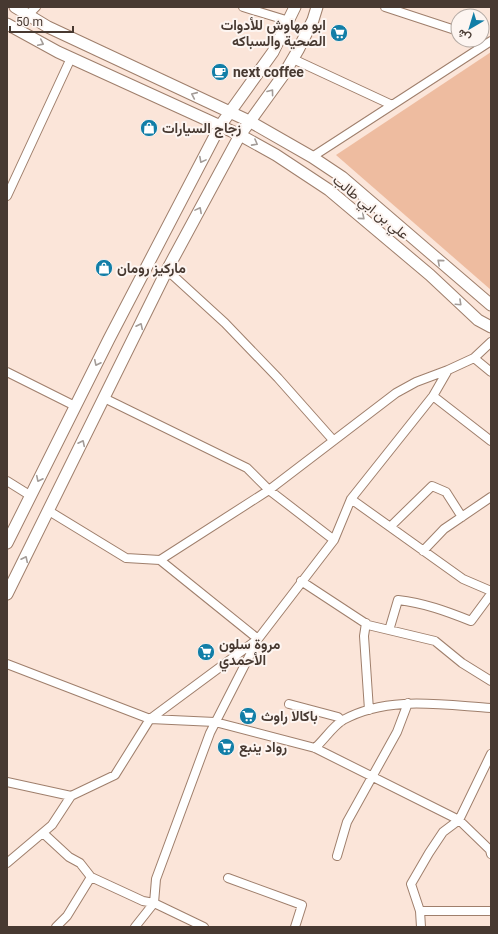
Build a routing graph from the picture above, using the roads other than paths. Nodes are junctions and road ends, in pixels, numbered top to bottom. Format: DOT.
graph roads {
  1 [pos="15,7"];
  2 [pos="243,7"];
  3 [pos="295,7"];
  4 [pos="317,7"];
  5 [pos="386,7"];
  6 [pos="32,11"];
  7 [pos="289,21"];
  8 [pos="7,24"];
  9 [pos="450,28"];
  10 [pos="478,48"];
  11 [pos="71,58"];
  12 [pos="293,59"];
  13 [pos="392,105"];
  14 [pos="229,111"];
  15 [pos="249,121"];
  16 [pos="220,126"];
  17 [pos="240,134"];
  18 [pos="312,157"];
  19 [pos="8,193"];
  20 [pos="167,270"];
  21 [pos="491,305"];
  22 [pos="491,327"];
  23 [pos="491,342"];
  24 [pos="474,358"];
  25 [pos="448,370"];
  26 [pos="7,372"];
  27 [pos="491,372"];
  28 [pos="433,396"];
  29 [pos="104,398"];
  30 [pos="75,406"];
  31 [pos="333,440"];
  32 [pos="491,441"];
  33 [pos="7,481"];
  34 [pos="269,490"];
  35 [pos="30,496"];
  36 [pos="491,497"];
  37 [pos="351,499"];
  38 [pos="48,511"];
  39 [pos="462,517"];
  40 [pos="390,527"];
  41 [pos="334,540"];
  42 [pos="7,543"];
  43 [pos="423,551"];
  44 [pos="160,560"];
  45 [pos="301,582"];
  46 [pos="491,592"];
  47 [pos="7,594"];
  48 [pos="366,623"];
  49 [pos="390,627"];
  50 [pos="258,639"];
  51 [pos="7,664"];
  52 [pos="491,681"];
  53 [pos="408,703"];
  54 [pos="289,704"];
  55 [pos="491,708"];
  56 [pos="369,710"];
  57 [pos="150,719"];
  58 [pos="342,721"];
  59 [pos="215,722"];
  60 [pos="315,748"];
  61 [pos="491,754"];
  62 [pos="373,776"];
  63 [pos="7,782"];
  64 [pos="71,796"];
  65 [pos="459,820"];
  66 [pos="42,833"];
  67 [pos="491,854"];
  68 [pos="337,856"];
  69 [pos="7,863"];
  70 [pos="91,877"];
  71 [pos="228,878"];
  72 [pos="154,903"];
  73 [pos="491,911"];
  74 [pos="420,912"];
  75 [pos="56,927"];
  76 [pos="135,927"];
  77 [pos="204,927"];
  78 [pos="295,927"];
  79 [pos="421,927"];
  1 -- 6 [label="main road, علي بن ابي طالب"];
  2 -- 7 [label="street"];
  3 -- 7 [label="main road"];
  4 -- 12 [label="main road"];
  5 -- 9 [label="street"];
  14 -- 6 [label="main road, علي بن ابي طالب, one-way"];
  7 -- 14 [label="main road"];
  8 -- 11 [label="main road, علي بن ابي طالب, one-way"];
  10 -- 13 [label="street"];
  11 -- 16 [label="main road, علي بن ابي طالب"];
  11 -- 19 [label="street"];
  12 -- 13 [label="street"];
  15 -- 12 [label="main road, one-way"];
  13 -- 18 [label="street"];
  14 -- 15 [label="main road, علي بن ابي طالب"];
  14 -- 16 [label="main road"];
  15 -- 17 [label="main road"];
  15 -- 18 [label="main road, علي بن ابي طالب"];
  16 -- 17 [label="main road, علي بن ابي طالب"];
  16 -- 30 [label="main road, one-way"];
  20 -- 17 [label="main road, one-way"];
  17 -- 22 [label="main road, علي بن ابي طالب, one-way"];
  21 -- 18 [label="main road, علي بن ابي طالب, one-way"];
  29 -- 20 [label="main road, one-way"];
  20 -- 31 [label="street"];
  23 -- 24 [label="street"];
  24 -- 25 [label="street"];
  24 -- 27 [label="street"];
  25 -- 28 [label="street"];
  25 -- 31 [label="street"];
  26 -- 30 [label="street"];
  28 -- 32 [label="street"];
  28 -- 37 [label="street"];
  29 -- 34 [label="street"];
  38 -- 29 [label="main road, one-way"];
  30 -- 35 [label="main road, one-way"];
  31 -- 34 [label="street"];
  33 -- 35 [label="street"];
  34 -- 41 [label="street"];
  34 -- 44 [label="street"];
  35 -- 42 [label="main road"];
  36 -- 39 [label="street"];
  37 -- 40 [label="street"];
  37 -- 41 [label="street"];
  38 -- 44 [label="street"];
  47 -- 38 [label="main road, one-way"];
  39 -- 40 [label="street"];
  39 -- 43 [label="street"];
  40 -- 43 [label="street"];
  41 -- 45 [label="street"];
  43 -- 46 [label="street"];
  44 -- 50 [label="street"];
  45 -- 48 [label="street"];
  45 -- 50 [label="street"];
  46 -- 49 [label="street"];
  48 -- 52 [label="street"];
  48 -- 56 [label="street"];
  50 -- 57 [label="street"];
  50 -- 59 [label="street"];
  51 -- 57 [label="street"];
  53 -- 55 [label="street"];
  53 -- 56 [label="street"];
  53 -- 62 [label="street"];
  54 -- 58 [label="street"];
  56 -- 58 [label="street"];
  57 -- 59 [label="street"];
  57 -- 64 [label="street"];
  58 -- 60 [label="street"];
  59 -- 60 [label="street"];
  59 -- 72 [label="street"];
  60 -- 62 [label="street"];
  61 -- 65 [label="street"];
  62 -- 65 [label="street"];
  62 -- 68 [label="street"];
  63 -- 64 [label="street"];
  64 -- 66 [label="street"];
  65 -- 67 [label="street"];
  65 -- 74 [label="street"];
  66 -- 69 [label="street"];
  66 -- 70 [label="street"];
  70 -- 72 [label="street"];
  70 -- 75 [label="street"];
  71 -- 78 [label="street"];
  72 -- 76 [label="street"];
  72 -- 77 [label="street"];
  73 -- 74 [label="street"];
  74 -- 79 [label="street"];
}
